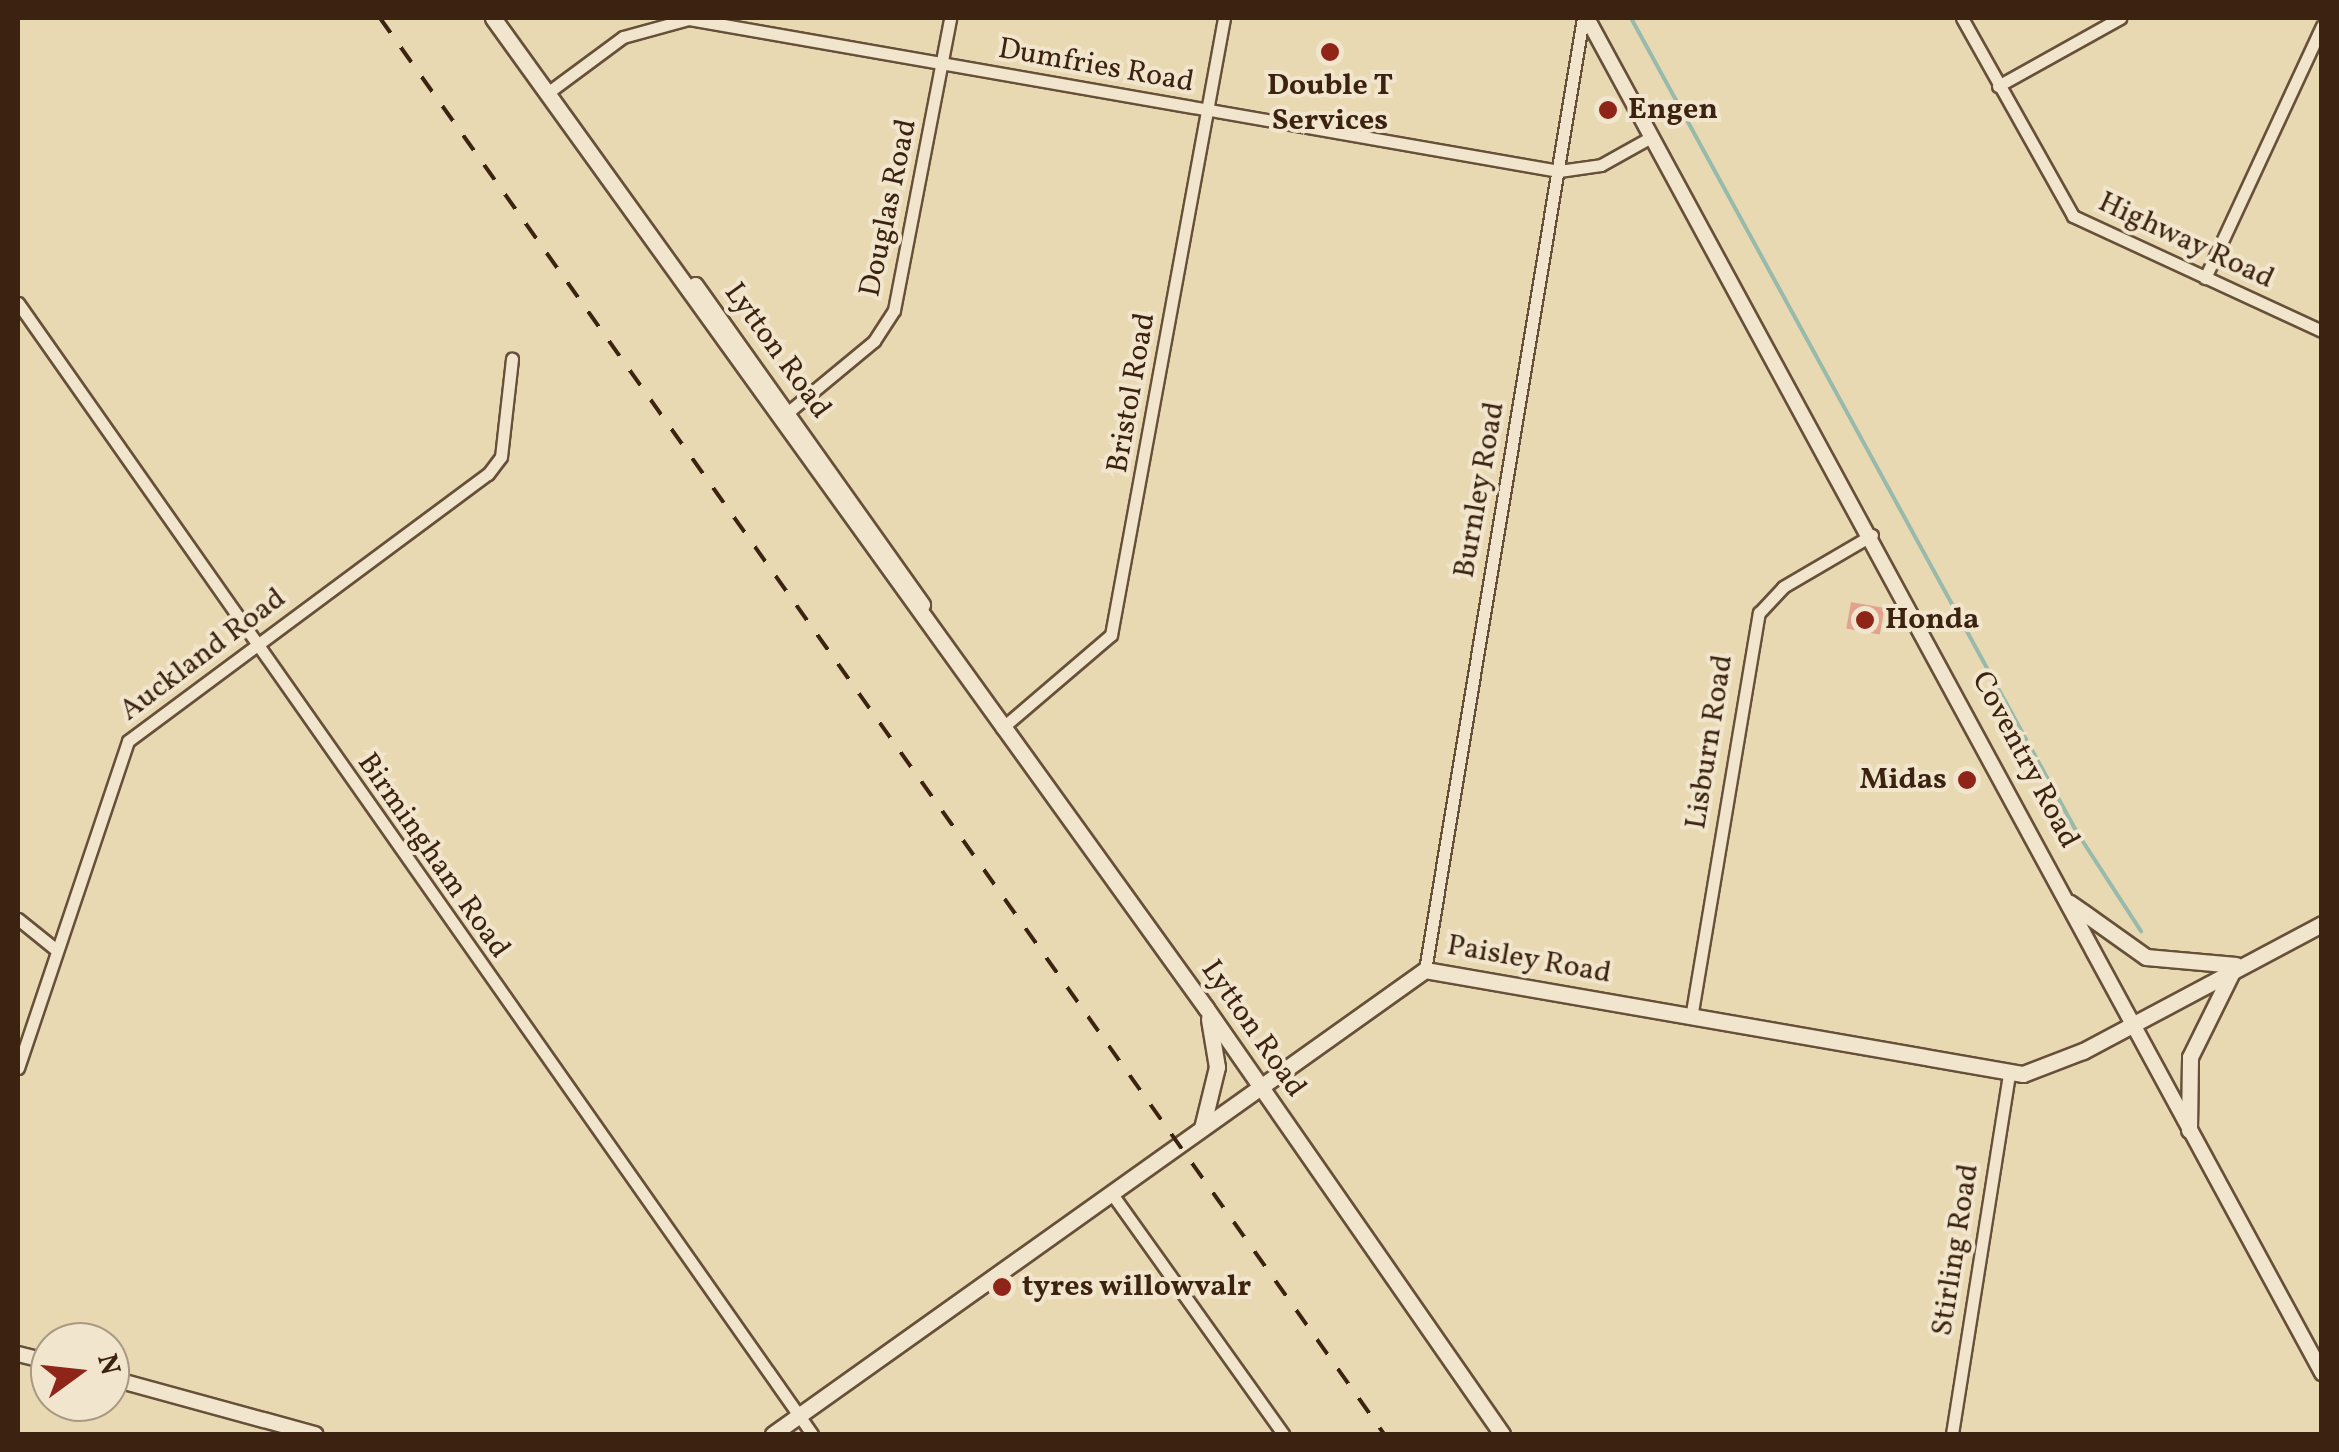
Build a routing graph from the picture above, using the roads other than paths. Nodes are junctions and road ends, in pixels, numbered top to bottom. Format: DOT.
graph roads {
  1 [pos="492,18"];
  2 [pos="950,18"];
  3 [pos="1224,18"];
  4 [pos="1585,18"];
  5 [pos="1962,18"];
  6 [pos="2120,18"];
  7 [pos="2322,26"];
  8 [pos="944,64"];
  9 [pos="1998,86"];
  10 [pos="546,94"];
  11 [pos="1207,110"];
  12 [pos="1651,137"];
  13 [pos="1559,171"];
  14 [pos="2205,278"];
  15 [pos="18,303"];
  16 [pos="2322,331"];
  17 [pos="512,359"];
  18 [pos="783,416"];
  19 [pos="1872,534"];
  20 [pos="255,648"];
  21 [pos="1002,728"];
  22 [pos="2070,903"];
  23 [pos="18,919"];
  24 [pos="2322,924"];
  25 [pos="54,948"];
  26 [pos="2236,965"];
  27 [pos="1425,970"];
  28 [pos="1206,1008"];
  29 [pos="1690,1018"];
  30 [pos="2134,1024"];
  31 [pos="18,1068"];
  32 [pos="2009,1074"];
  33 [pos="1260,1087"];
  34 [pos="2190,1130"];
  35 [pos="1200,1132"];
  36 [pos="1112,1194"];
  37 [pos="2322,1373"];
  38 [pos="130,1383"];
  39 [pos="800,1416"];
  40 [pos="315,1434"];
  41 [pos="773,1434"];
  42 [pos="812,1434"];
  43 [pos="1283,1434"];
  44 [pos="1502,1434"];
  45 [pos="1952,1434"];
  1 -- 10 [label="main road, Lytton Road"];
  2 -- 8 [label="street, Douglas Road"];
  3 -- 11 [label="street, Bristol Road"];
  4 -- 12 [label="street, Coventry Road"];
  4 -- 13 [label="street, Burnley Road"];
  5 -- 9 [label="street, Highway Road"];
  6 -- 9 [label="street"];
  7 -- 14 [label="street"];
  8 -- 10 [label="street, Dumfries Road"];
  8 -- 11 [label="street, Dumfries Road"];
  8 -- 18 [label="street, Douglas Road"];
  9 -- 14 [label="street, Highway Road"];
  10 -- 18 [label="main road, Lytton Road"];
  11 -- 13 [label="street, Dumfries Road"];
  11 -- 21 [label="street, Bristol Road"];
  12 -- 13 [label="street, Dumfries Road"];
  12 -- 19 [label="street, Coventry Road"];
  13 -- 27 [label="street, Burnley Road"];
  14 -- 16 [label="street, Highway Road"];
  15 -- 20 [label="street, Birmingham Road"];
  17 -- 20 [label="street, Auckland Road"];
  18 -- 21 [label="main road, Lytton Road"];
  19 -- 22 [label="street, Coventry Road"];
  19 -- 29 [label="street, Lisburn Road"];
  20 -- 25 [label="street, Auckland Road"];
  20 -- 39 [label="street, Birmingham Road"];
  21 -- 28 [label="main road, Lytton Road"];
  22 -- 26 [label="main road"];
  22 -- 30 [label="street, Coventry Road"];
  23 -- 25 [label="street"];
  24 -- 26 [label="main road, Paisley Road"];
  25 -- 31 [label="street, Auckland Road"];
  26 -- 30 [label="main road, Paisley Road"];
  26 -- 34 [label="main road"];
  27 -- 29 [label="main road, Paisley Road"];
  27 -- 33 [label="main road, Paisley Road"];
  28 -- 33 [label="main road, Lytton Road"];
  28 -- 35 [label="main road"];
  29 -- 32 [label="main road, Paisley Road"];
  30 -- 32 [label="main road, Paisley Road"];
  30 -- 34 [label="street, Coventry Road"];
  32 -- 45 [label="street, Stirling Road"];
  33 -- 35 [label="main road, Paisley Road"];
  33 -- 44 [label="main road, Lytton Road"];
  34 -- 37 [label="street, Coventry Road"];
  35 -- 36 [label="main road, Paisley Road"];
  36 -- 39 [label="main road, Paisley Road"];
  36 -- 43 [label="street"];
  38 -- 40 [label="street"];
  39 -- 41 [label="main road, Paisley Road"];
  39 -- 42 [label="street, Birmingham Road"];
}
